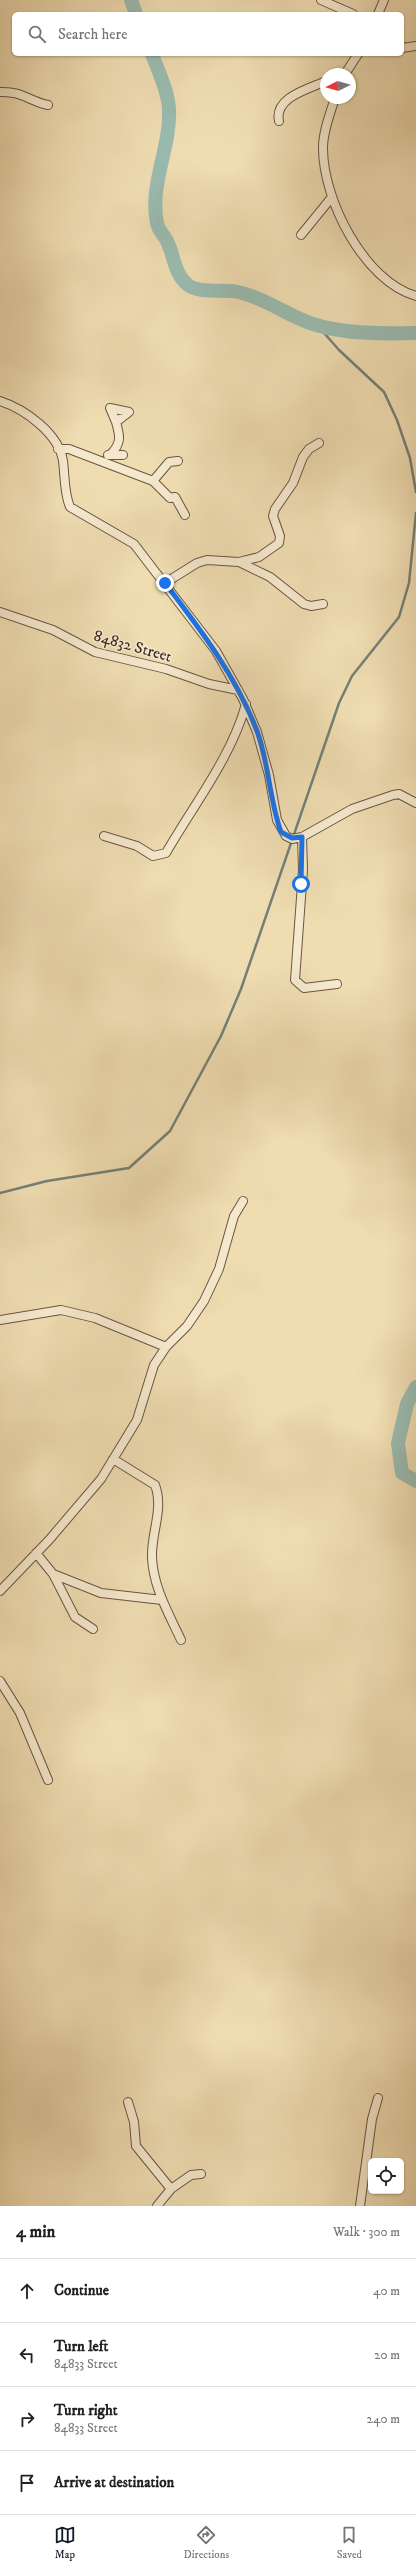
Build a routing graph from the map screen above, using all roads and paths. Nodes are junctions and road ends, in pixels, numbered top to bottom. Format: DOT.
graph roads {
  1 [pos="322,0"];
  2 [pos="384,0"];
  3 [pos="349,12"];
  4 [pos="379,12"];
  5 [pos="416,46"];
  6 [pos="405,48"];
  7 [pos="416,53"];
  8 [pos="357,56"];
  9 [pos="349,68"];
  10 [pos="320,84"];
  11 [pos="0,92"];
  12 [pos="334,104"];
  13 [pos="48,105"];
  14 [pos="279,121"];
  15 [pos="332,196"];
  16 [pos="300,235"];
  17 [pos="416,296"];
  18 [pos="0,401"];
  19 [pos="116,422"];
  20 [pos="319,443"];
  21 [pos="58,448"];
  22 [pos="110,455"];
  23 [pos="123,455"];
  24 [pos="96,459"];
  25 [pos="178,461"];
  26 [pos="153,481"];
  27 [pos="185,514"];
  28 [pos="239,562"];
  29 [pos="165,583"];
  30 [pos="323,604"];
  31 [pos="0,612"];
  32 [pos="238,690"];
  33 [pos="246,704"];
  34 [pos="416,803"];
  35 [pos="104,836"];
  36 [pos="302,837"];
  37 [pos="337,984"];
  38 [pos="243,1201"];
  39 [pos="0,1320"];
  40 [pos="166,1347"];
  41 [pos="113,1459"];
  42 [pos="36,1553"];
  43 [pos="53,1574"];
  44 [pos="0,1591"];
  45 [pos="162,1600"];
  46 [pos="92,1629"];
  47 [pos="181,1640"];
  48 [pos="0,1681"];
  49 [pos="48,1780"];
  50 [pos="378,2098"];
  51 [pos="128,2102"];
  52 [pos="201,2174"];
  53 [pos="171,2189"];
  54 [pos="157,2206"];
  55 [pos="360,2206"];
  1 -- 3 [label="street"];
  2 -- 4 [label="street"];
  5 -- 6 [label="street"];
  6 -- 7 [label="street"];
  8 -- 9 [label="street"];
  10 -- 14 [label="street"];
  11 -- 13 [label="street"];
  12 -- 15 [label="street"];
  15 -- 16 [label="street"];
  15 -- 17 [label="street"];
  18 -- 21 [label="street"];
  19 -- 22 [label="street"];
  20 -- 28 [label="street"];
  21 -- 24 [label="street"];
  21 -- 29 [label="street"];
  22 -- 23 [label="street"];
  22 -- 24 [label="street"];
  24 -- 26 [label="street"];
  25 -- 26 [label="street"];
  26 -- 27 [label="street"];
  28 -- 29 [label="street"];
  28 -- 30 [label="street"];
  29 -- 32 [label="street"];
  31 -- 32 [label="street, 84832 Street"];
  32 -- 33 [label="street"];
  33 -- 35 [label="street"];
  33 -- 36 [label="street"];
  34 -- 36 [label="street"];
  36 -- 37 [label="street"];
  38 -- 40 [label="street"];
  39 -- 40 [label="street"];
  40 -- 41 [label="street"];
  41 -- 42 [label="street"];
  41 -- 45 [label="street"];
  42 -- 43 [label="street"];
  42 -- 44 [label="street"];
  43 -- 45 [label="street"];
  43 -- 46 [label="street"];
  45 -- 47 [label="street"];
  48 -- 49 [label="street"];
  50 -- 55 [label="street"];
  51 -- 53 [label="street"];
  52 -- 53 [label="street"];
  53 -- 54 [label="street"];
}
